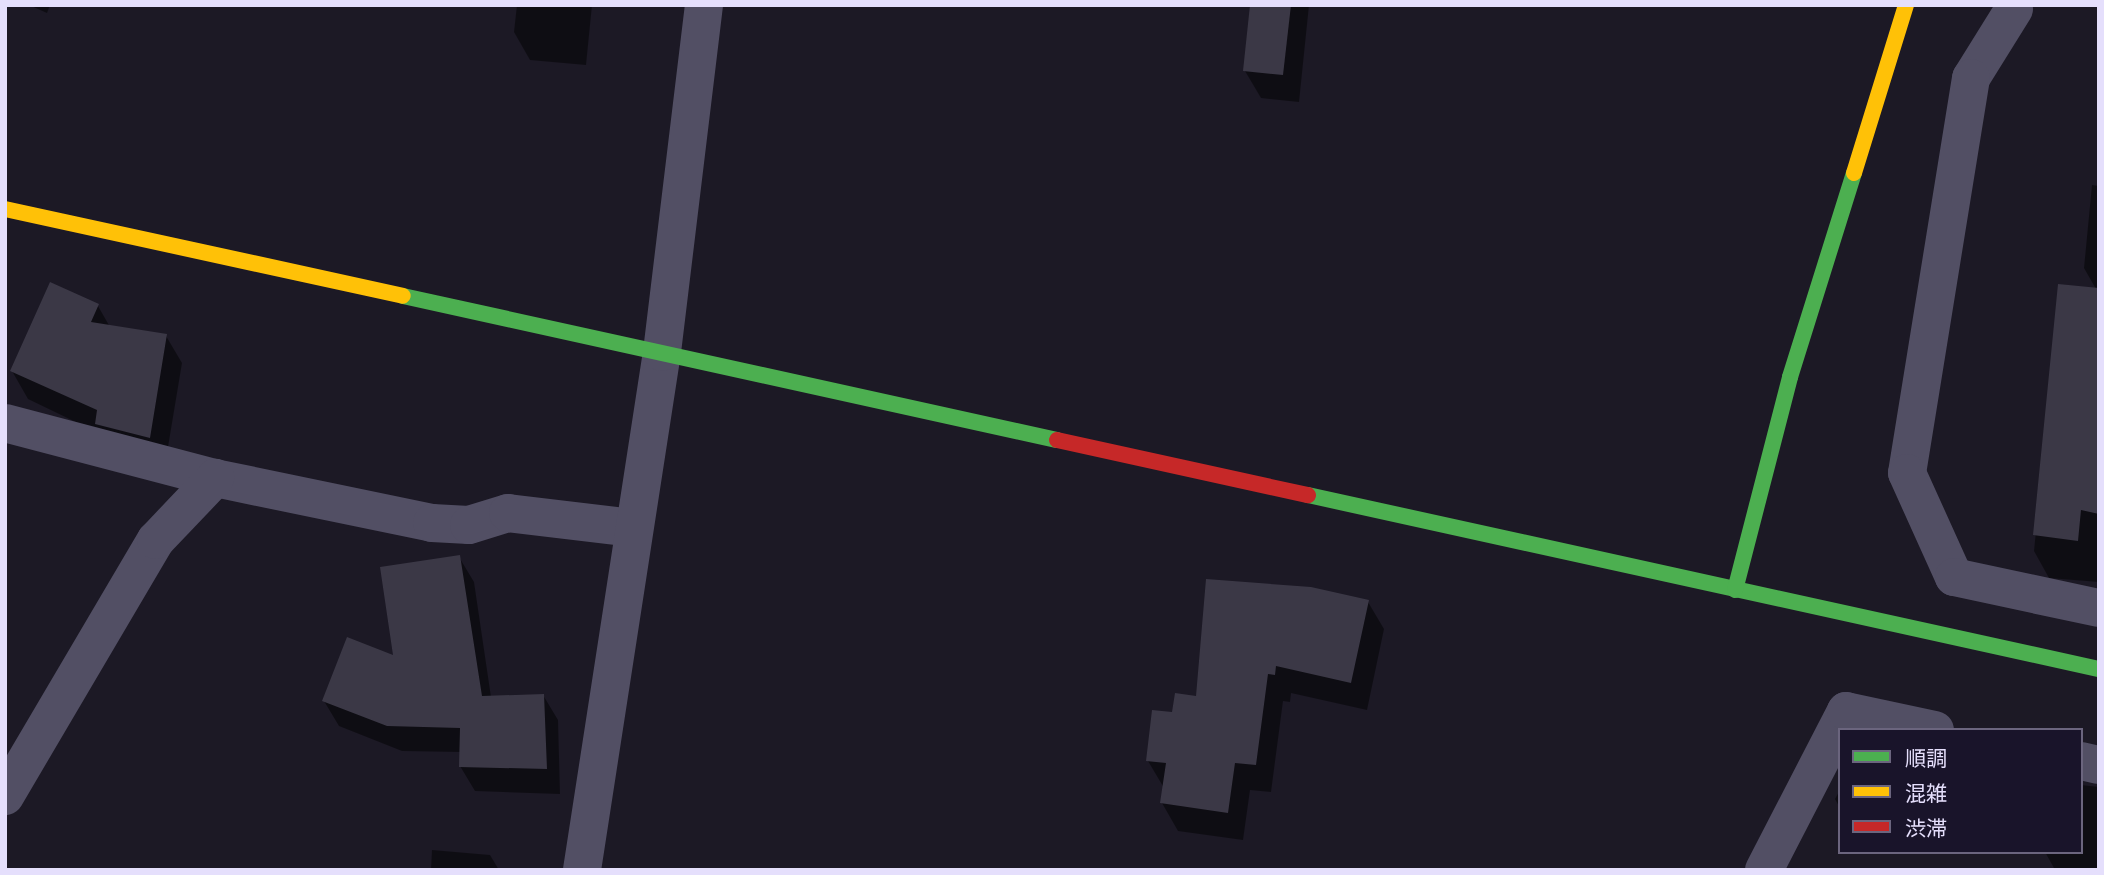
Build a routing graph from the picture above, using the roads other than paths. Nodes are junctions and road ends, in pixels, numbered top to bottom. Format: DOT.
graph roads {
  1 [pos="704,5"];
  2 [pos="1906,5"];
  3 [pos="2013,6"];
  4 [pos="5,209"];
  5 [pos="662,352"];
  6 [pos="5,422"];
  7 [pos="215,478"];
  8 [pos="634,528"];
  9 [pos="1735,590"];
  10 [pos="2099,608"];
  11 [pos="2099,669"];
  12 [pos="1926,728"];
  13 [pos="5,796"];
  14 [pos="582,870"];
  15 [pos="1764,870"];
  1 -- 5 [label="street"];
  2 -- 9 [label="street"];
  3 -- 10 [label="street"];
  4 -- 5 [label="street"];
  5 -- 8 [label="street"];
  5 -- 9 [label="street"];
  6 -- 7 [label="street"];
  7 -- 8 [label="street"];
  7 -- 13 [label="street"];
  8 -- 14 [label="street"];
  9 -- 11 [label="street"];
  12 -- 15 [label="street"];
}
